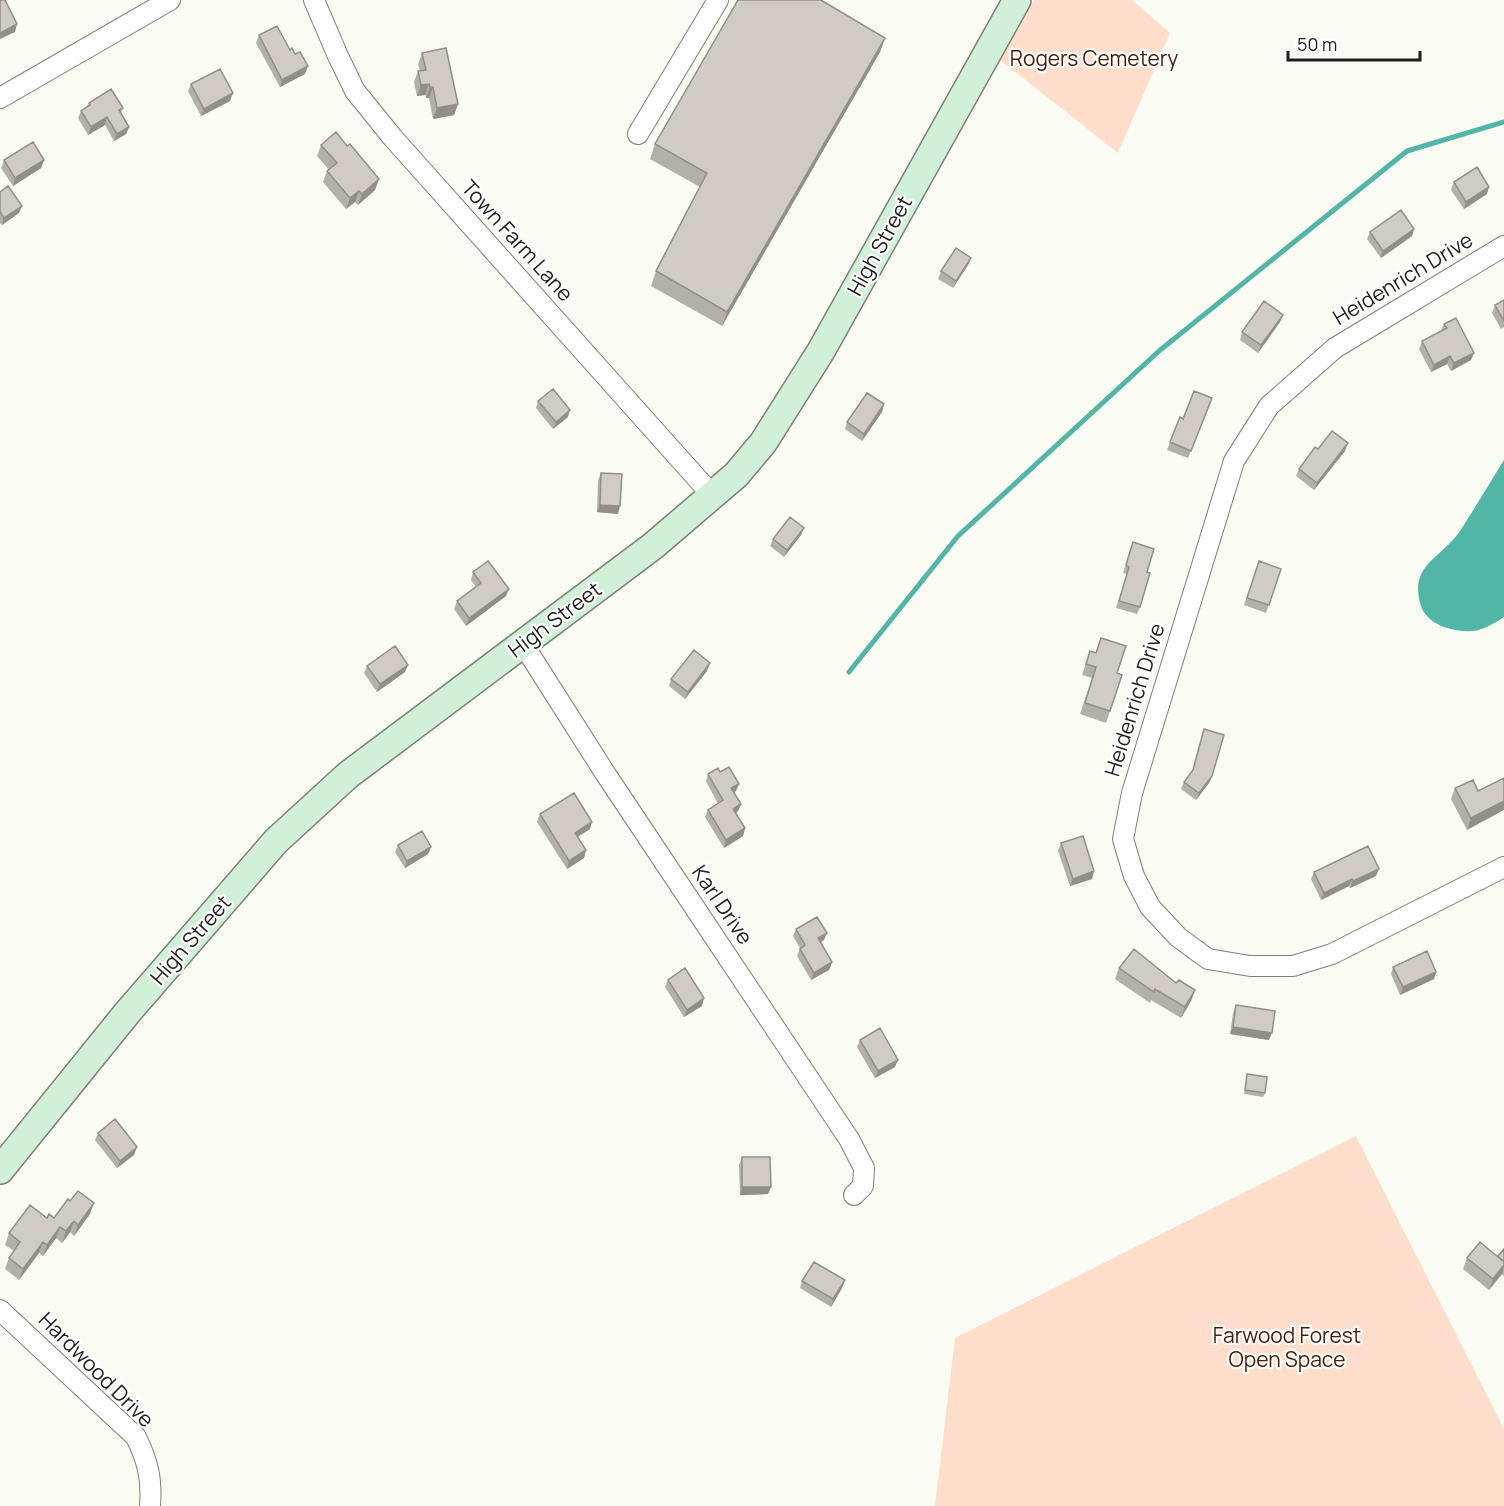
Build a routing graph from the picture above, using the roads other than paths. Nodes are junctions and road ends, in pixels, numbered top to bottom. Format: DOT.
graph roads {
  1 [pos="170,0"];
  2 [pos="314,0"];
  3 [pos="718,0"];
  4 [pos="1017,0"];
  5 [pos="0,99"];
  6 [pos="638,134"];
  7 [pos="1504,246"];
  8 [pos="712,495"];
  9 [pos="523,644"];
  10 [pos="1504,867"];
  11 [pos="0,1170"];
  12 [pos="854,1195"];
  13 [pos="0,1310"];
  14 [pos="150,1506"];
  1 -- 5 [label="street"];
  2 -- 8 [label="street, Town Farm Lane"];
  3 -- 6 [label="street"];
  4 -- 8 [label="main road, High Street"];
  7 -- 10 [label="street, Heidenrich Drive"];
  8 -- 9 [label="main road, High Street"];
  9 -- 11 [label="main road, High Street"];
  9 -- 12 [label="street, Karl Drive"];
  13 -- 14 [label="street, Hardwood Drive"];
}
